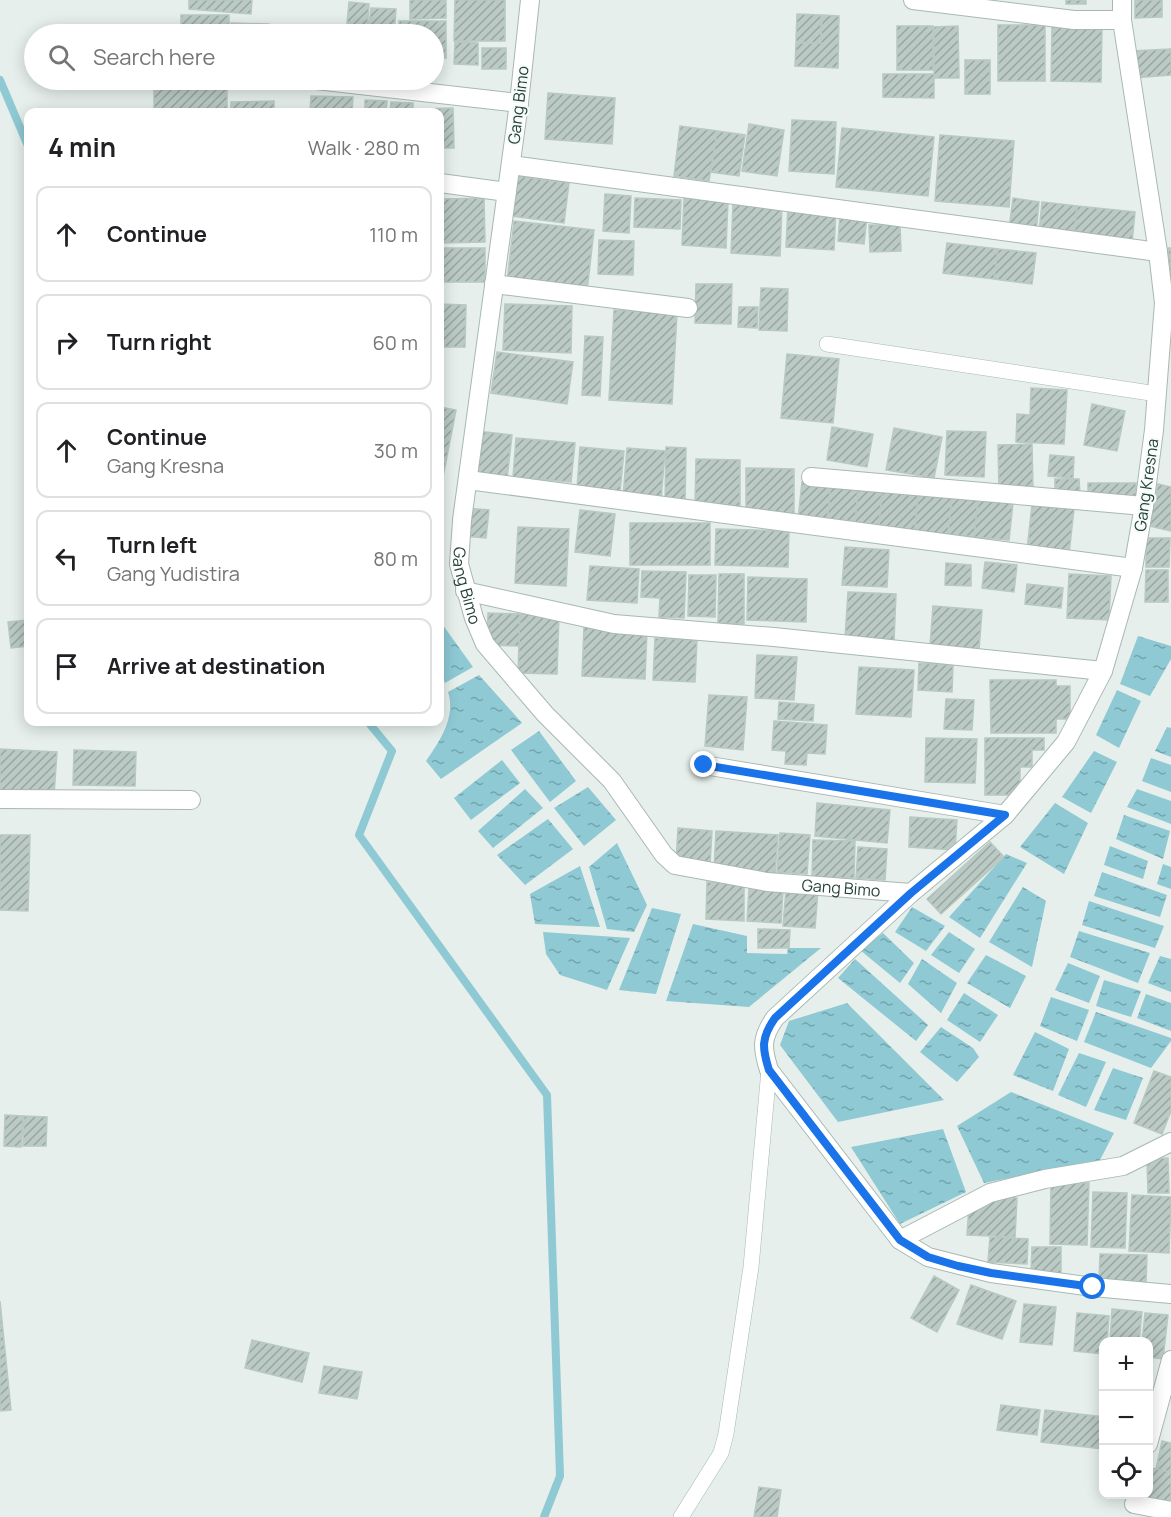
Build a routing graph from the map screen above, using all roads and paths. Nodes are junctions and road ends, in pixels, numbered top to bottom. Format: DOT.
graph roads {
  1 [pos="530,0"];
  2 [pos="912,0"];
  3 [pos="1122,0"];
  4 [pos="1122,20"];
  5 [pos="404,90"];
  6 [pos="519,103"];
  7 [pos="511,165"];
  8 [pos="444,184"];
  9 [pos="507,192"];
  10 [pos="1158,252"];
  11 [pos="494,284"];
  12 [pos="688,308"];
  13 [pos="827,344"];
  14 [pos="1157,394"];
  15 [pos="811,477"];
  16 [pos="468,480"];
  17 [pos="1144,506"];
  18 [pos="1133,568"];
  19 [pos="465,591"];
  20 [pos="1103,671"];
  21 [pos="704,765"];
  22 [pos="0,799"];
  23 [pos="191,800"];
  24 [pos="1005,815"];
  25 [pos="911,893"];
  26 [pos="769,1070"];
  27 [pos="1171,1142"];
  28 [pos="900,1240"];
  29 [pos="1171,1294"];
  30 [pos="1171,1360"];
  31 [pos="1153,1429"];
  32 [pos="1134,1505"];
  33 [pos="1171,1511"];
  34 [pos="681,1517"];
  1 -- 6 [label="street, Gang Bimo"];
  2 -- 4 [label="street"];
  3 -- 4 [label="street, Gang Kresna"];
  4 -- 10 [label="street, Gang Kresna"];
  5 -- 6 [label="street"];
  6 -- 7 [label="street, Gang Bimo"];
  7 -- 9 [label="street, Gang Bimo"];
  7 -- 10 [label="street"];
  8 -- 9 [label="street"];
  9 -- 11 [label="street, Gang Bimo"];
  10 -- 14 [label="street, Gang Kresna"];
  11 -- 12 [label="street"];
  11 -- 16 [label="street, Gang Bimo"];
  13 -- 14 [label="lane"];
  14 -- 17 [label="street, Gang Kresna"];
  15 -- 17 [label="street"];
  16 -- 18 [label="street"];
  16 -- 19 [label="street, Gang Bimo"];
  17 -- 18 [label="street, Gang Kresna"];
  18 -- 20 [label="street, Gang Kresna"];
  19 -- 20 [label="street"];
  19 -- 25 [label="street, Gang Bimo"];
  20 -- 24 [label="street, Gang Kresna"];
  21 -- 24 [label="street"];
  22 -- 23 [label="street"];
  24 -- 25 [label="street, Gang Kresna"];
  25 -- 26 [label="street, Gang Kresna"];
  26 -- 28 [label="street"];
  26 -- 34 [label="lane"];
  27 -- 28 [label="street"];
  28 -- 29 [label="street"];
  30 -- 31 [label="street"];
  32 -- 33 [label="street"];
}
